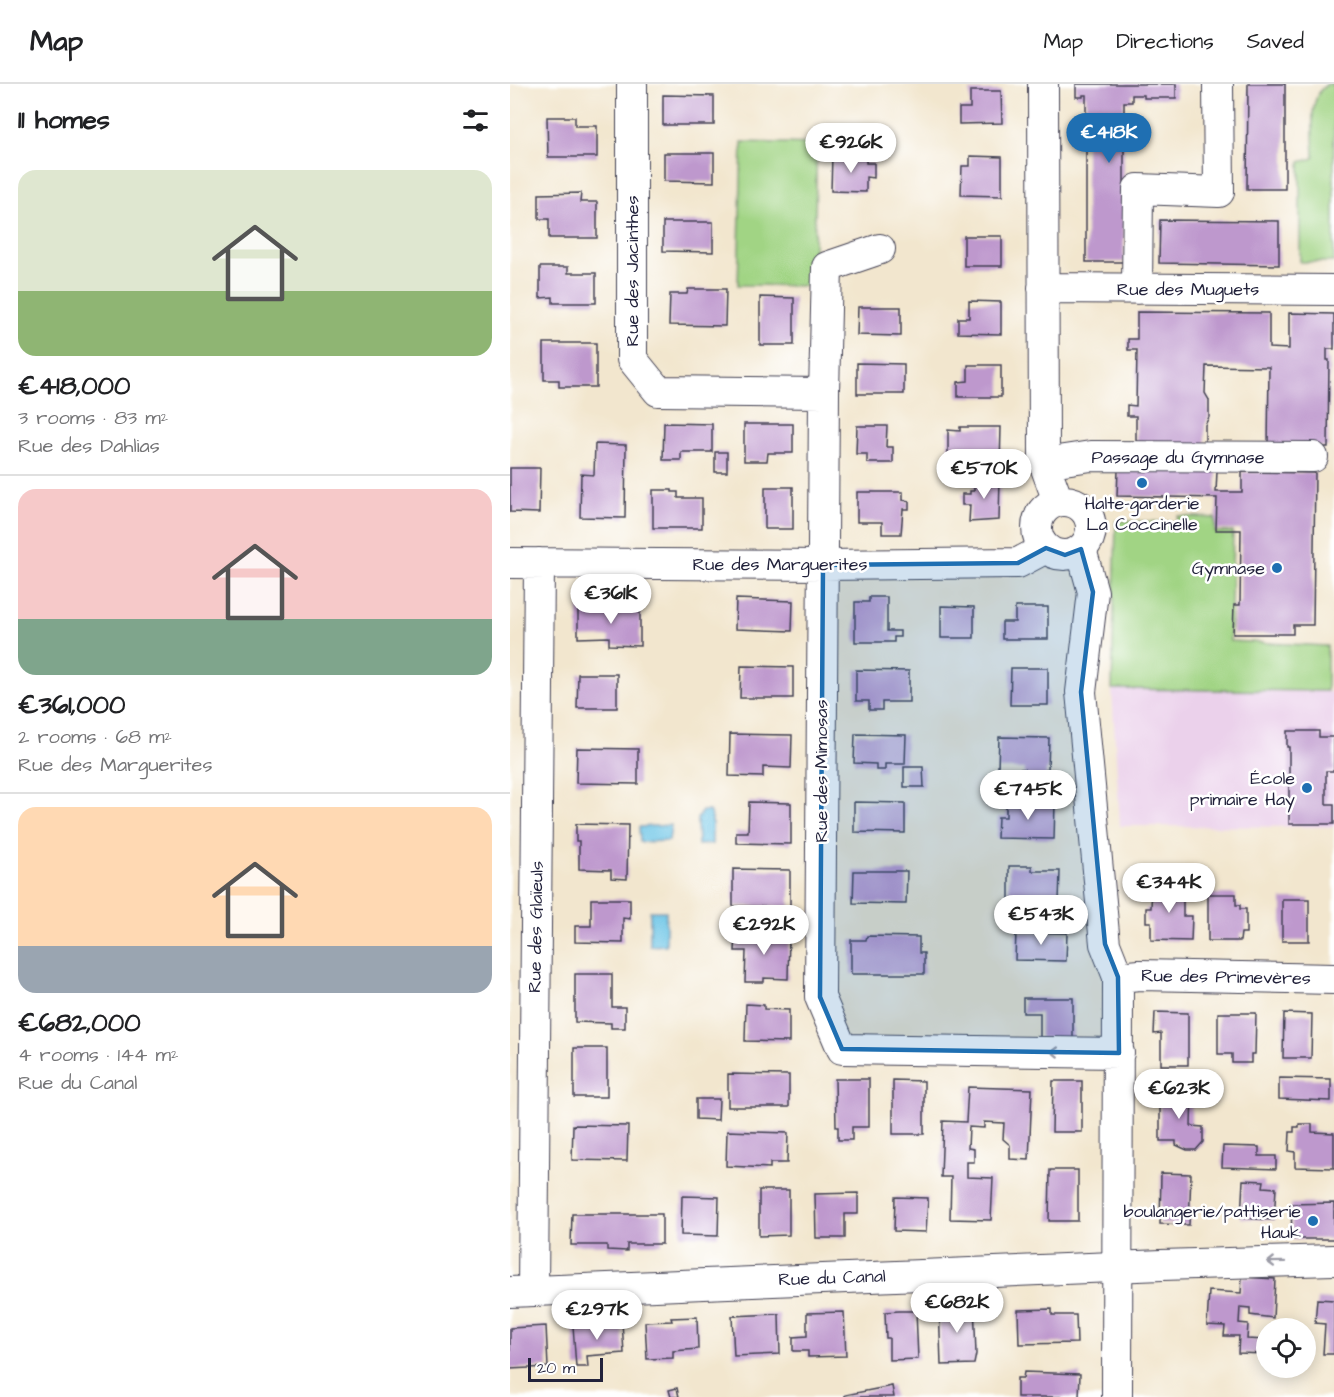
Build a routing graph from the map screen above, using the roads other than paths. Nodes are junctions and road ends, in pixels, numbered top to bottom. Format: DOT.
graph roads {
  1 [pos="632,84"];
  2 [pos="1043,84"];
  3 [pos="1218,84"];
  4 [pos="880,249"];
  5 [pos="1043,288"];
  6 [pos="1137,289"];
  7 [pos="1334,290"];
  8 [pos="824,393"];
  9 [pos="1313,457"];
  10 [pos="1044,463"];
  11 [pos="1058,501"];
  12 [pos="1046,548"];
  13 [pos="1081,549"];
  14 [pos="524,563"];
  15 [pos="823,565"];
  16 [pos="1118,977"];
  17 [pos="1334,979"];
  18 [pos="1119,1053"];
  19 [pos="1334,1260"];
  20 [pos="1117,1266"];
  21 [pos="521,1291"];
  22 [pos="1117,1397"];
  1 -- 8 [label="street, Rue des Jacinthes"];
  2 -- 5 [label="street"];
  3 -- 6 [label="street"];
  4 -- 8 [label="street, Rue des Mimosas"];
  5 -- 6 [label="street, Rue des Muguets"];
  5 -- 10 [label="street"];
  6 -- 7 [label="street, Rue des Muguets"];
  8 -- 15 [label="street, Rue des Mimosas"];
  9 -- 10 [label="street, Passage du Gymnase"];
  10 -- 11 [label="street"];
  11 -- 12 [label="street"];
  11 -- 13 [label="street"];
  12 -- 13 [label="street"];
  12 -- 15 [label="street, Rue des Marguerites"];
  13 -- 16 [label="street"];
  14 -- 15 [label="street, Rue des Marguerites"];
  14 -- 21 [label="street, Rue des Glaïeuls"];
  18 -- 15 [label="street, Rue des Mimosas, one-way"];
  16 -- 17 [label="street, Rue des Primevères"];
  16 -- 18 [label="street"];
  18 -- 20 [label="street"];
  19 -- 20 [label="street, Rue du Canal, one-way"];
  20 -- 21 [label="street, Rue du Canal"];
  20 -- 22 [label="street"];
}
